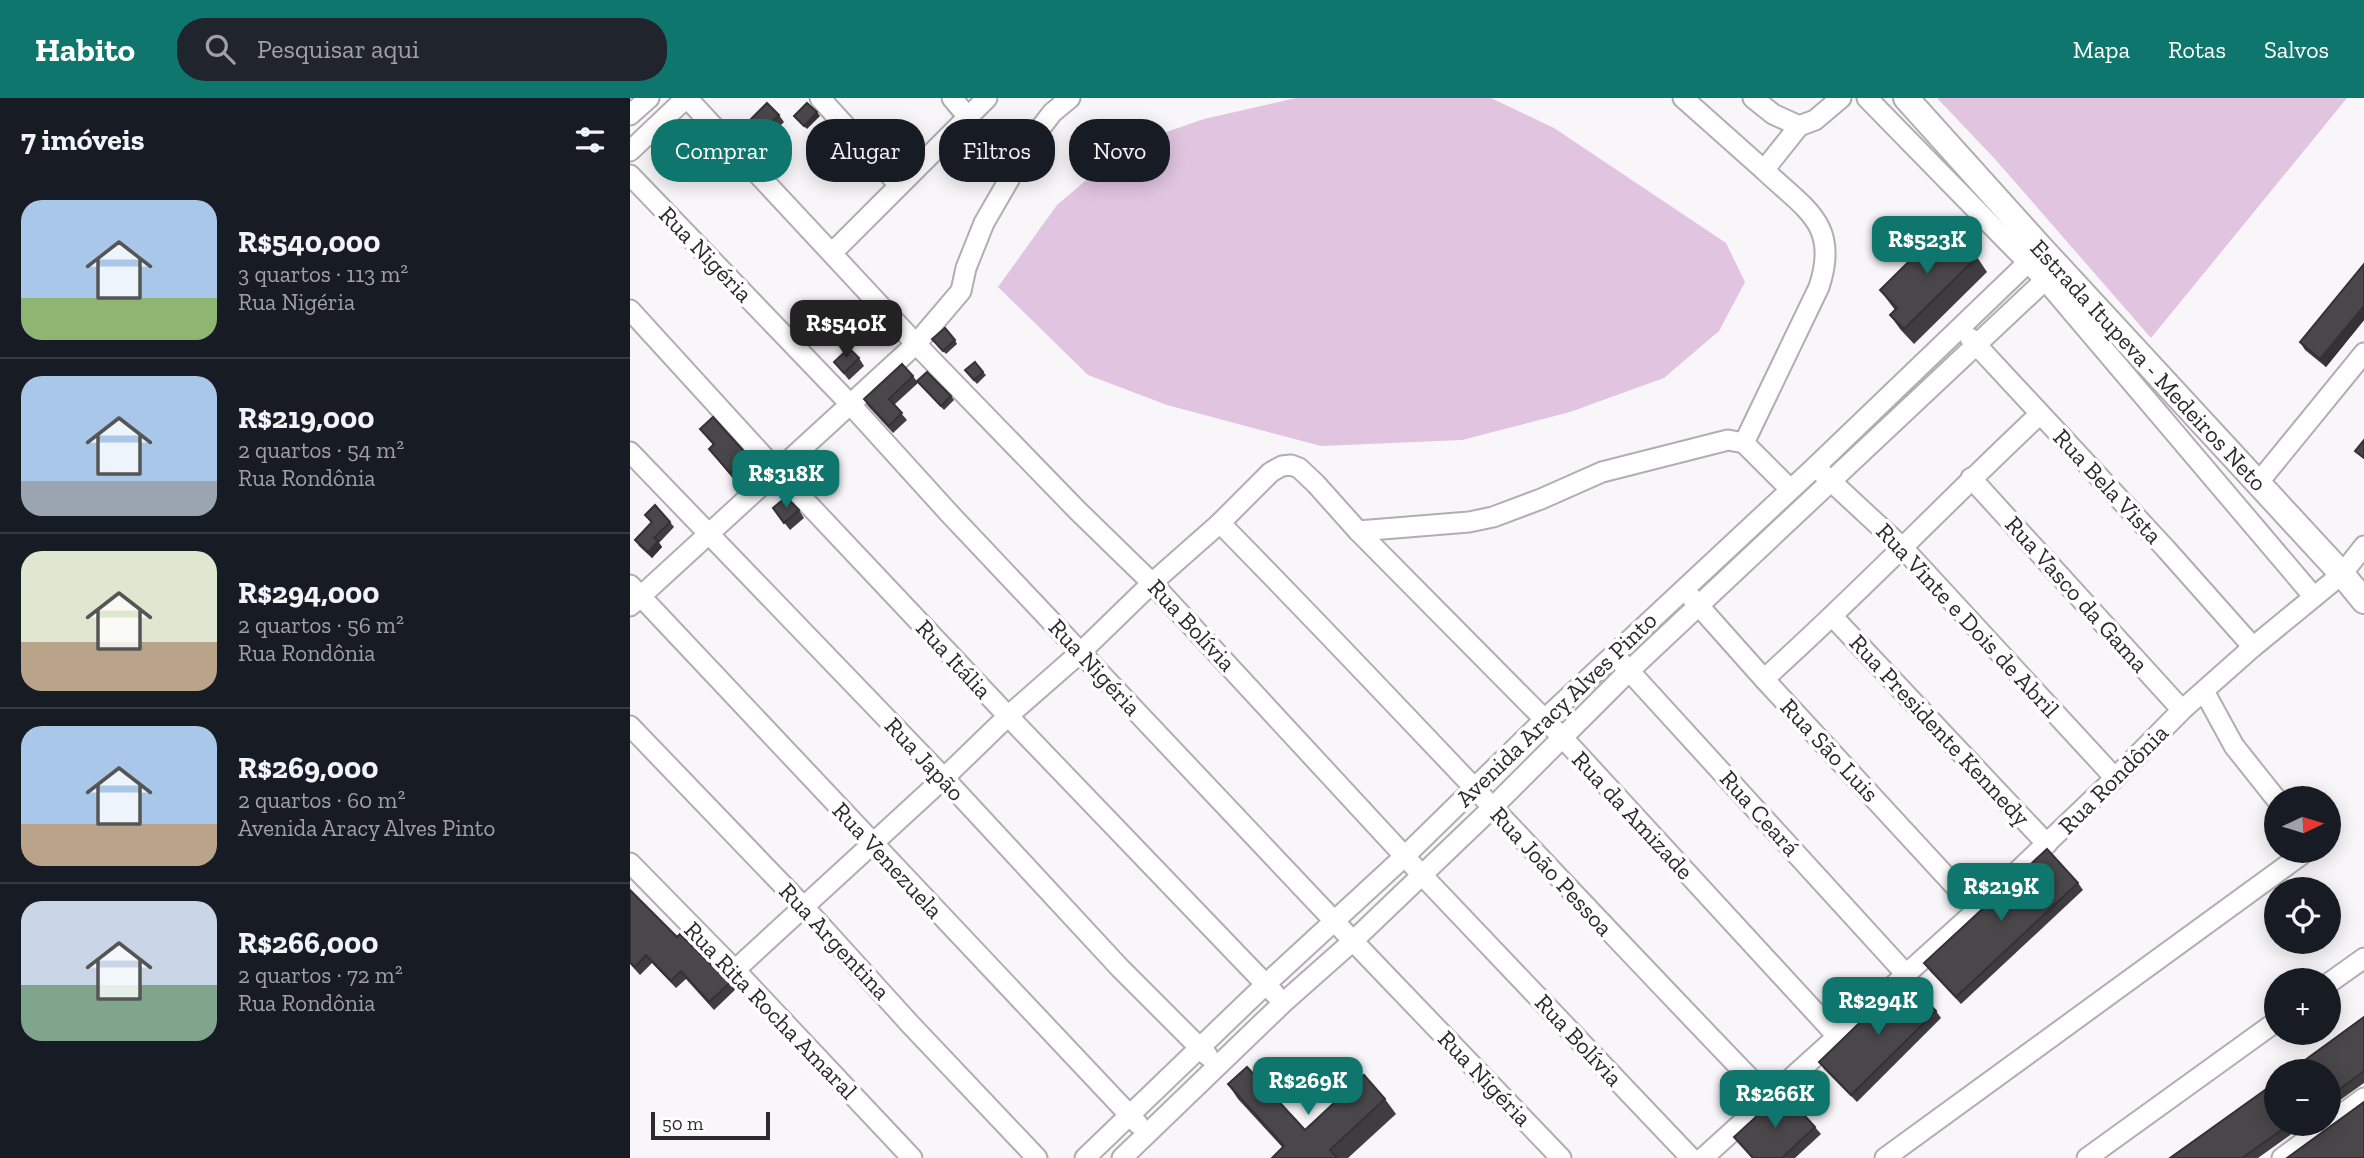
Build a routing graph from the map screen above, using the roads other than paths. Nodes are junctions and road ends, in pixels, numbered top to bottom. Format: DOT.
graph roads {
  1 [pos="649,98"];
  2 [pos="687,98"];
  3 [pos="820,98"];
  4 [pos="952,98"];
  5 [pos="987,98"];
  6 [pos="1070,98"];
  7 [pos="1683,98"];
  8 [pos="1753,98"];
  9 [pos="1841,98"];
  10 [pos="1867,98"];
  11 [pos="1906,98"];
  12 [pos="630,116"];
  13 [pos="968,117"];
  14 [pos="1799,126"];
  15 [pos="630,151"];
  16 [pos="1764,170"];
  17 [pos="630,175"];
  18 [pos="900,185"];
  19 [pos="833,252"];
  20 [pos="2035,255"];
  21 [pos="2052,274"];
  22 [pos="630,310"];
  23 [pos="1959,329"];
  24 [pos="916,344"];
  25 [pos="1978,346"];
  26 [pos="2364,353"];
  27 [pos="851,405"];
  28 [pos="2040,414"];
  29 [pos="1744,443"];
  30 [pos="630,452"];
  31 [pos="1815,467"];
  32 [pos="777,471"];
  33 [pos="1971,478"];
  34 [pos="1831,480"];
  35 [pos="2258,483"];
  36 [pos="1790,489"];
  37 [pos="1220,523"];
  38 [pos="1358,531"];
  39 [pos="709,533"];
  40 [pos="2364,546"];
  41 [pos="1903,548"];
  42 [pos="2342,574"];
  43 [pos="1152,583"];
  44 [pos="1684,588"];
  45 [pos="633,596"];
  46 [pos="2315,597"];
  47 [pos="2364,601"];
  48 [pos="1699,605"];
  49 [pos="1833,617"];
  50 [pos="2253,647"];
  51 [pos="1081,653"];
  52 [pos="1614,654"];
  53 [pos="1629,671"];
  54 [pos="1765,679"];
  55 [pos="2204,691"];
  56 [pos="2182,710"];
  57 [pos="1007,716"];
  58 [pos="1545,719"];
  59 [pos="630,726"];
  60 [pos="1563,738"];
  61 [pos="944,778"];
  62 [pos="2115,778"];
  63 [pos="2266,786"];
  64 [pos="1474,788"];
  65 [pos="1492,808"];
  66 [pos="873,844"];
  67 [pos="2047,844"];
  68 [pos="1406,855"];
  69 [pos="630,863"];
  70 [pos="2290,863"];
  71 [pos="1422,874"];
  72 [pos="803,906"];
  73 [pos="1977,910"];
  74 [pos="1334,922"];
  75 [pos="1353,941"];
  76 [pos="2364,958"];
  77 [pos="735,970"];
  78 [pos="1905,973"];
  79 [pos="2341,974"];
  80 [pos="1266,984"];
  81 [pos="1283,1003"];
  82 [pos="2264,1030"];
  83 [pos="1838,1037"];
  84 [pos="1200,1048"];
  85 [pos="1218,1067"];
  86 [pos="1769,1098"];
  87 [pos="2364,1098"];
  88 [pos="1130,1115"];
  89 [pos="1147,1134"];
  90 [pos="912,1158"];
  91 [pos="1037,1158"];
  92 [pos="1086,1158"];
  93 [pos="1122,1158"];
  94 [pos="1561,1158"];
  95 [pos="1691,1158"];
  96 [pos="1703,1158"];
  97 [pos="1885,1158"];
  98 [pos="2087,1158"];
  99 [pos="2282,1158"];
  1 -- 12 [label="street"];
  2 -- 15 [label="street"];
  2 -- 19 [label="street, Rua Bolívia"];
  3 -- 18 [label="street"];
  4 -- 13 [label="street"];
  5 -- 13 [label="street"];
  6 -- 24 [label="street"];
  7 -- 16 [label="street"];
  8 -- 14 [label="street"];
  9 -- 14 [label="street"];
  10 -- 20 [label="street"];
  11 -- 20 [label="main road, Estrada Itupeva - Medeiros Neto"];
  13 -- 18 [label="street"];
  14 -- 16 [label="street"];
  16 -- 29 [label="street"];
  17 -- 27 [label="street, Rua Nigéria"];
  18 -- 19 [label="street"];
  19 -- 24 [label="street, Rua Bolívia"];
  20 -- 21 [label="main road, Estrada Itupeva - Medeiros Neto"];
  20 -- 23 [label="street, Avenida Aracy Alves Pinto"];
  21 -- 25 [label="street, Avenida Aracy Alves Pinto"];
  21 -- 35 [label="main road, Estrada Itupeva - Medeiros Neto"];
  21 -- 46 [label="street"];
  22 -- 32 [label="street, Rua Itália"];
  23 -- 25 [label="street, Rua Bela Vista"];
  23 -- 31 [label="street, Avenida Aracy Alves Pinto"];
  24 -- 27 [label="street"];
  24 -- 43 [label="street, Rua Bolívia"];
  25 -- 28 [label="street, Rua Bela Vista"];
  25 -- 34 [label="street, Avenida Aracy Alves Pinto"];
  26 -- 35 [label="street"];
  27 -- 32 [label="street"];
  27 -- 51 [label="street, Rua Nigéria"];
  28 -- 33 [label="street"];
  28 -- 50 [label="street, Rua Bela Vista"];
  29 -- 36 [label="street"];
  29 -- 38 [label="street"];
  30 -- 39 [label="street, Rua Japão"];
  31 -- 34 [label="street, Rua Vinte e Dois de Abril"];
  31 -- 36 [label="street, Avenida Aracy Alves Pinto"];
  32 -- 39 [label="street"];
  32 -- 57 [label="street, Rua Itália"];
  33 -- 41 [label="street"];
  33 -- 56 [label="street, Rua Vasco da Gama"];
  34 -- 41 [label="street, Rua Vinte e Dois de Abril"];
  34 -- 48 [label="street, Avenida Aracy Alves Pinto"];
  35 -- 42 [label="main road, Estrada Itupeva - Medeiros Neto"];
  36 -- 44 [label="street, Avenida Aracy Alves Pinto"];
  37 -- 38 [label="street, Rua da Amizade"];
  37 -- 43 [label="street"];
  37 -- 64 [label="street, Rua João Pessoa"];
  38 -- 58 [label="street, Rua da Amizade"];
  39 -- 45 [label="street"];
  39 -- 61 [label="street, Rua Japão"];
  40 -- 42 [label="street, Rua Rondônia"];
  41 -- 49 [label="street"];
  41 -- 62 [label="street, Rua Vinte e Dois de Abril"];
  42 -- 46 [label="street, Rua Rondônia"];
  42 -- 47 [label="main road, Estrada Itupeva - Medeiros Neto"];
  43 -- 51 [label="street"];
  43 -- 68 [label="street, Rua Bolívia"];
  44 -- 48 [label="street, Rua São Luis"];
  44 -- 52 [label="street, Avenida Aracy Alves Pinto"];
  45 -- 66 [label="street, Rua Venezuela"];
  46 -- 50 [label="street, Rua Rondônia"];
  48 -- 53 [label="street, Avenida Aracy Alves Pinto"];
  48 -- 54 [label="street, Rua São Luis"];
  49 -- 54 [label="street"];
  49 -- 67 [label="street, Rua Presidente Kennedy"];
  50 -- 55 [label="street, Rua Rondônia"];
  51 -- 57 [label="street"];
  51 -- 74 [label="street, Rua Nigéria"];
  52 -- 53 [label="street, Rua Ceará"];
  52 -- 58 [label="street, Avenida Aracy Alves Pinto"];
  53 -- 60 [label="street, Avenida Aracy Alves Pinto"];
  53 -- 78 [label="street, Rua Ceará"];
  54 -- 73 [label="street, Rua São Luis"];
  55 -- 56 [label="street, Rua Rondônia"];
  55 -- 63 [label="street"];
  56 -- 62 [label="street, Rua Rondônia"];
  57 -- 61 [label="street"];
  57 -- 80 [label="street, Rua Itália"];
  58 -- 60 [label="street, Rua da Amizade"];
  58 -- 64 [label="street, Avenida Aracy Alves Pinto"];
  59 -- 72 [label="street, Rua Argentina"];
  60 -- 65 [label="street, Avenida Aracy Alves Pinto"];
  60 -- 83 [label="street, Rua da Amizade"];
  61 -- 66 [label="street"];
  61 -- 84 [label="street, Rua Japão"];
  62 -- 67 [label="street, Rua Rondônia"];
  64 -- 65 [label="street, Rua João Pessoa"];
  64 -- 68 [label="street, Avenida Aracy Alves Pinto"];
  65 -- 71 [label="street, Avenida Aracy Alves Pinto"];
  65 -- 86 [label="street, Rua João Pessoa"];
  66 -- 72 [label="street"];
  66 -- 88 [label="street, Rua Venezuela"];
  67 -- 73 [label="street, Rua Rondônia"];
  68 -- 71 [label="street, Rua Bolívia"];
  68 -- 74 [label="street, Avenida Aracy Alves Pinto"];
  69 -- 77 [label="street, Rua Rita Rocha Amaral"];
  70 -- 97 [label="street"];
  71 -- 75 [label="street, Avenida Aracy Alves Pinto"];
  71 -- 95 [label="street, Rua Bolívia"];
  72 -- 77 [label="street"];
  72 -- 91 [label="street, Rua Argentina"];
  73 -- 78 [label="street, Rua Rondônia"];
  74 -- 75 [label="street, Rua Nigéria"];
  74 -- 80 [label="street, Avenida Aracy Alves Pinto"];
  75 -- 81 [label="street, Avenida Aracy Alves Pinto"];
  75 -- 94 [label="street, Rua Nigéria"];
  76 -- 79 [label="street"];
  77 -- 90 [label="street, Rua Rita Rocha Amaral"];
  78 -- 83 [label="street, Rua Rondônia"];
  80 -- 81 [label="street, Rua Itália"];
  80 -- 84 [label="street, Avenida Aracy Alves Pinto"];
  81 -- 85 [label="street, Avenida Aracy Alves Pinto"];
  82 -- 98 [label="street"];
  83 -- 86 [label="street, Rua Rondônia"];
  84 -- 85 [label="street, Rua Japão"];
  84 -- 88 [label="street, Avenida Aracy Alves Pinto"];
  85 -- 89 [label="street, Avenida Aracy Alves Pinto"];
  86 -- 96 [label="street, Rua Rondônia"];
  87 -- 99 [label="street"];
  88 -- 89 [label="street, Rua Venezuela"];
  88 -- 92 [label="street, Avenida Aracy Alves Pinto"];
  89 -- 93 [label="street, Avenida Aracy Alves Pinto"];
}
